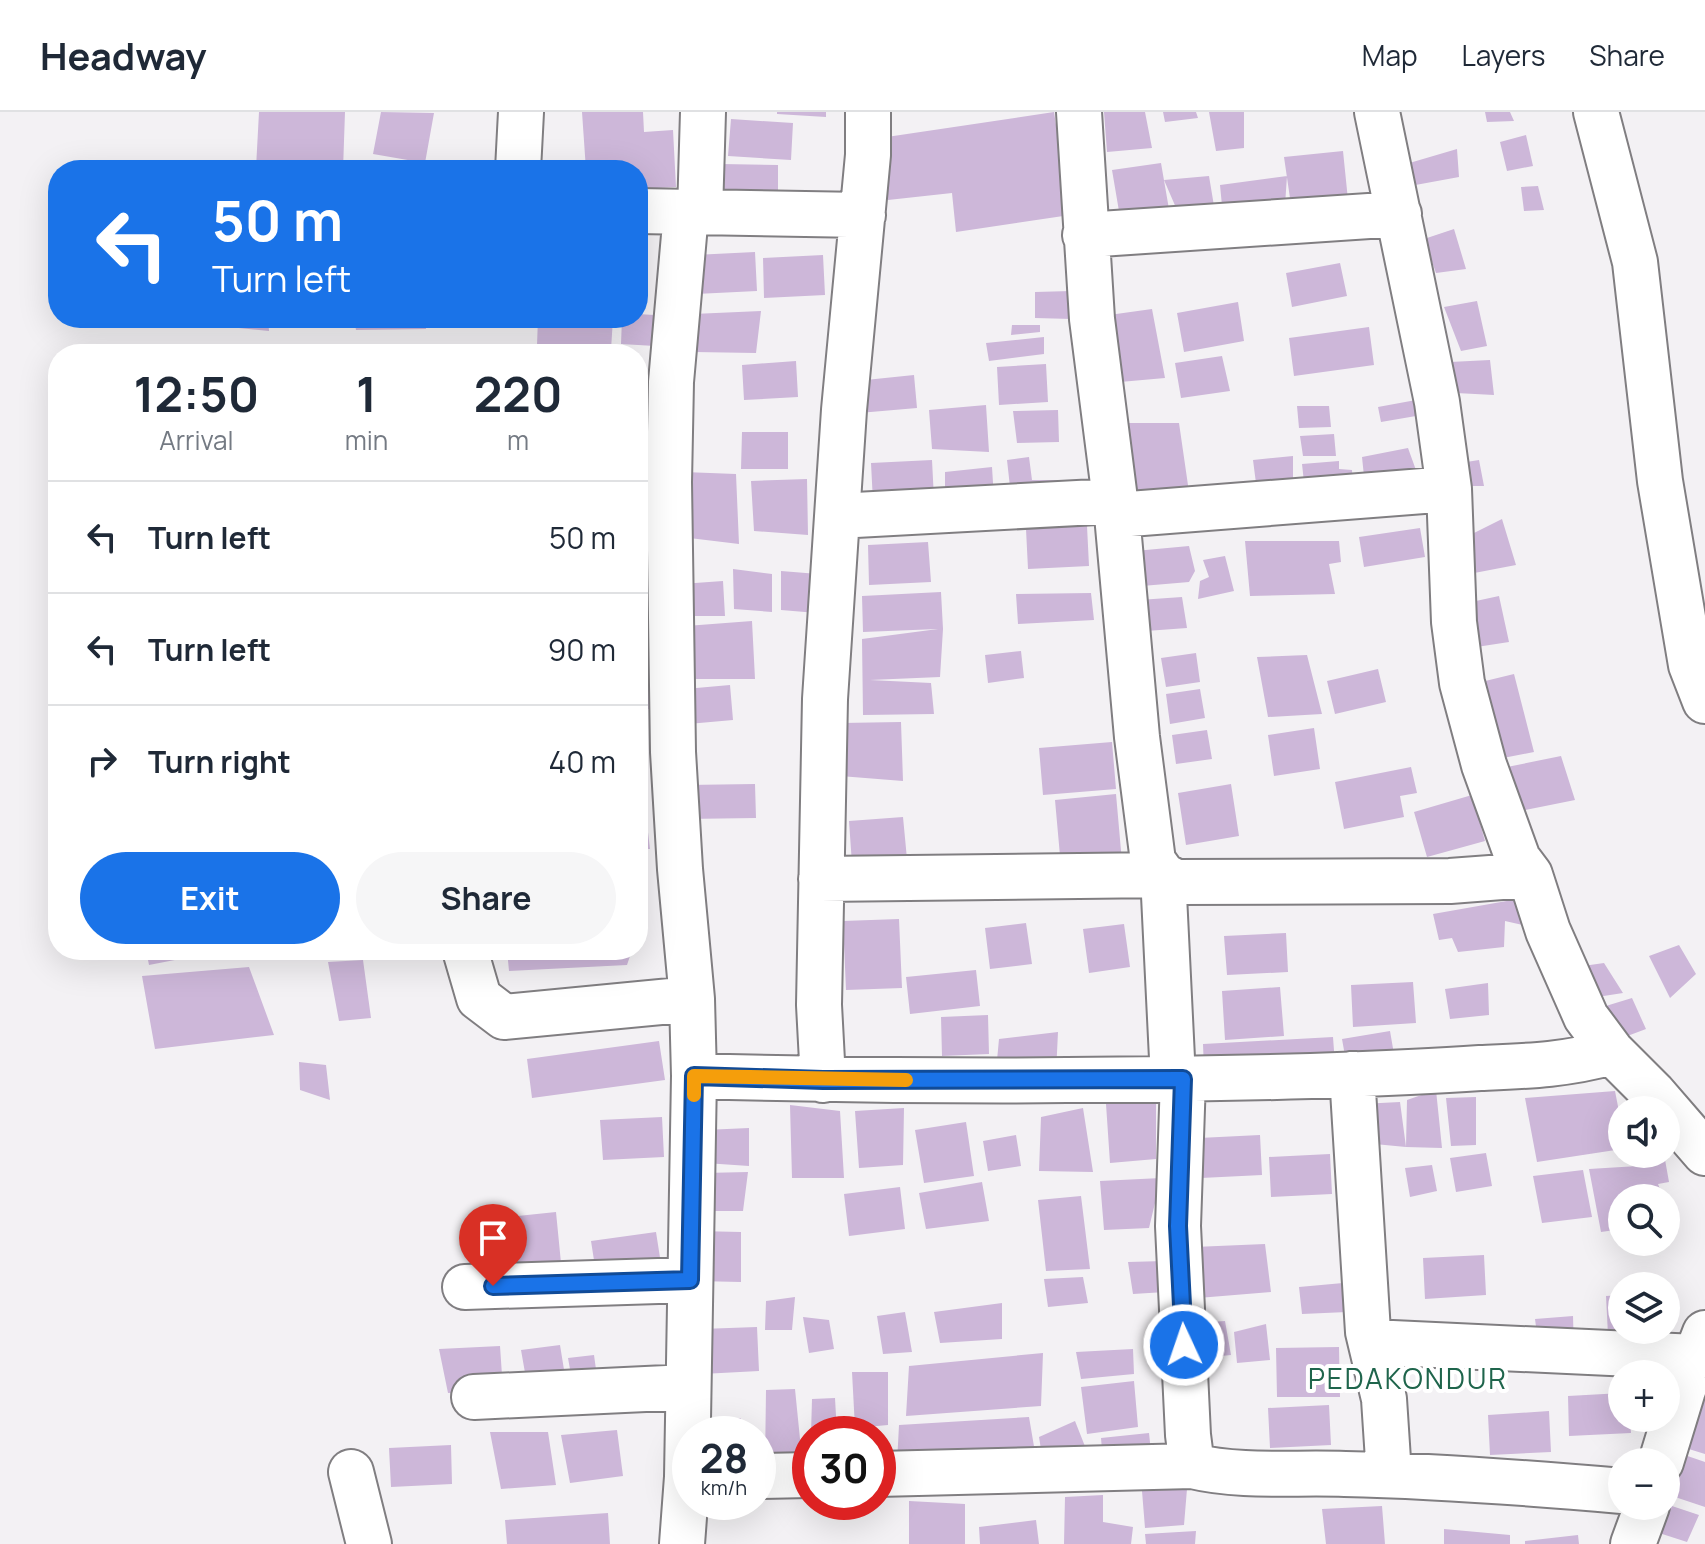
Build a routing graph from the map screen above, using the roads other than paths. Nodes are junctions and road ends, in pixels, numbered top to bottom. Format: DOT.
graph roads {
  1 [pos="521,112"];
  2 [pos="703,112"];
  3 [pos="868,112"];
  4 [pos="1079,112"];
  5 [pos="1377,112"];
  6 [pos="1596,112"];
  7 [pos="519,160"];
  8 [pos="648,211"];
  9 [pos="693,213"];
  10 [pos="1399,214"];
  11 [pos="863,215"];
  12 [pos="1085,235"];
  13 [pos="1449,489"];
  14 [pos="1116,508"];
  15 [pos="837,516"];
  16 [pos="1705,701"];
  17 [pos="1163,875"];
  18 [pos="1530,875"];
  19 [pos="821,879"];
  20 [pos="468,960"];
  21 [pos="692,999"];
  22 [pos="1612,1052"];
  23 [pos="1352,1074"];
  24 [pos="694,1076"];
  25 [pos="1178,1079"];
  26 [pos="823,1080"];
  27 [pos="1705,1153"];
  28 [pos="690,1280"];
  29 [pos="465,1287"];
  30 [pos="1371,1342"];
  31 [pos="1700,1345"];
  32 [pos="688,1387"];
  33 [pos="474,1397"];
  34 [pos="688,1416"];
  35 [pos="1666,1448"];
  36 [pos="1192,1466"];
  37 [pos="351,1472"];
  38 [pos="896,1474"];
  39 [pos="1389,1475"];
  40 [pos="1608,1490"];
  41 [pos="684,1520"];
  42 [pos="1642,1520"];
  43 [pos="369,1544"];
  44 [pos="682,1544"];
  45 [pos="1633,1544"];
  1 -- 7 [label="street"];
  2 -- 9 [label="street"];
  3 -- 11 [label="street"];
  4 -- 12 [label="street"];
  5 -- 10 [label="street"];
  6 -- 16 [label="street"];
  8 -- 9 [label="street"];
  9 -- 11 [label="street"];
  9 -- 21 [label="street"];
  10 -- 12 [label="street"];
  10 -- 13 [label="street"];
  11 -- 15 [label="street"];
  12 -- 14 [label="street"];
  13 -- 14 [label="street"];
  13 -- 18 [label="street"];
  14 -- 15 [label="street"];
  14 -- 17 [label="street"];
  15 -- 19 [label="street"];
  17 -- 18 [label="street"];
  17 -- 19 [label="street"];
  17 -- 25 [label="street"];
  18 -- 22 [label="street"];
  19 -- 26 [label="street"];
  20 -- 21 [label="street"];
  21 -- 24 [label="street"];
  22 -- 23 [label="street"];
  22 -- 27 [label="street"];
  23 -- 25 [label="street"];
  23 -- 30 [label="street"];
  24 -- 26 [label="street"];
  24 -- 28 [label="street"];
  25 -- 26 [label="street"];
  25 -- 36 [label="street"];
  28 -- 29 [label="street"];
  28 -- 32 [label="street"];
  30 -- 31 [label="street"];
  30 -- 39 [label="street"];
  31 -- 35 [label="street"];
  32 -- 33 [label="street"];
  32 -- 34 [label="street"];
  36 -- 38 [label="street"];
  36 -- 39 [label="street"];
  37 -- 43 [label="street"];
  39 -- 40 [label="street"];
  41 -- 44 [label="street"];
  42 -- 45 [label="street"];
}
